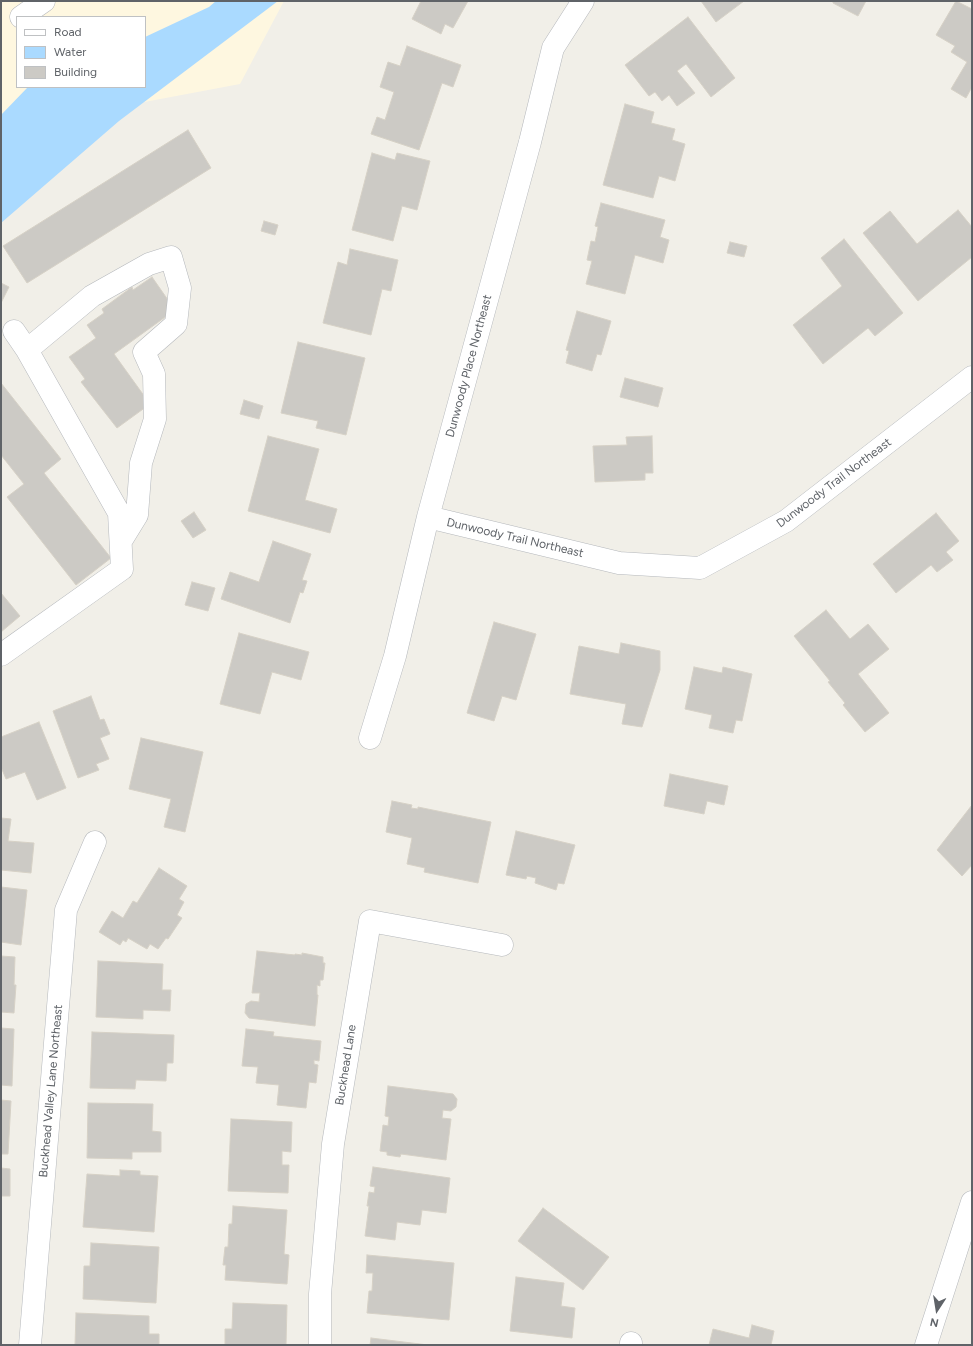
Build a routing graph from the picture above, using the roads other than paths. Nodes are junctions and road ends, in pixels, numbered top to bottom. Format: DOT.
graph roads {
  1 [pos="44,1"];
  2 [pos="583,1"];
  3 [pos="22,16"];
  4 [pos="14,332"];
  5 [pos="27,350"];
  6 [pos="972,377"];
  7 [pos="428,517"];
  8 [pos="121,541"];
  9 [pos="1,655"];
  10 [pos="370,738"];
  11 [pos="95,842"];
  12 [pos="502,945"];
  13 [pos="972,1202"];
  14 [pos="30,1345"];
  15 [pos="320,1345"];
  16 [pos="926,1345"];
  1 -- 3 [label="street"];
  2 -- 7 [label="street, Dunwoody Place Northeast"];
  4 -- 5 [label="street"];
  5 -- 8 [label="street"];
  5 -- 8 [label="street"];
  6 -- 7 [label="street, Dunwoody Trail Northeast"];
  7 -- 10 [label="street, Dunwoody Place Northeast"];
  8 -- 9 [label="street"];
  11 -- 14 [label="street, Buckhead Valley Lane Northeast"];
  12 -- 15 [label="street, Buckhead Lane"];
  13 -- 16 [label="street"];
}
